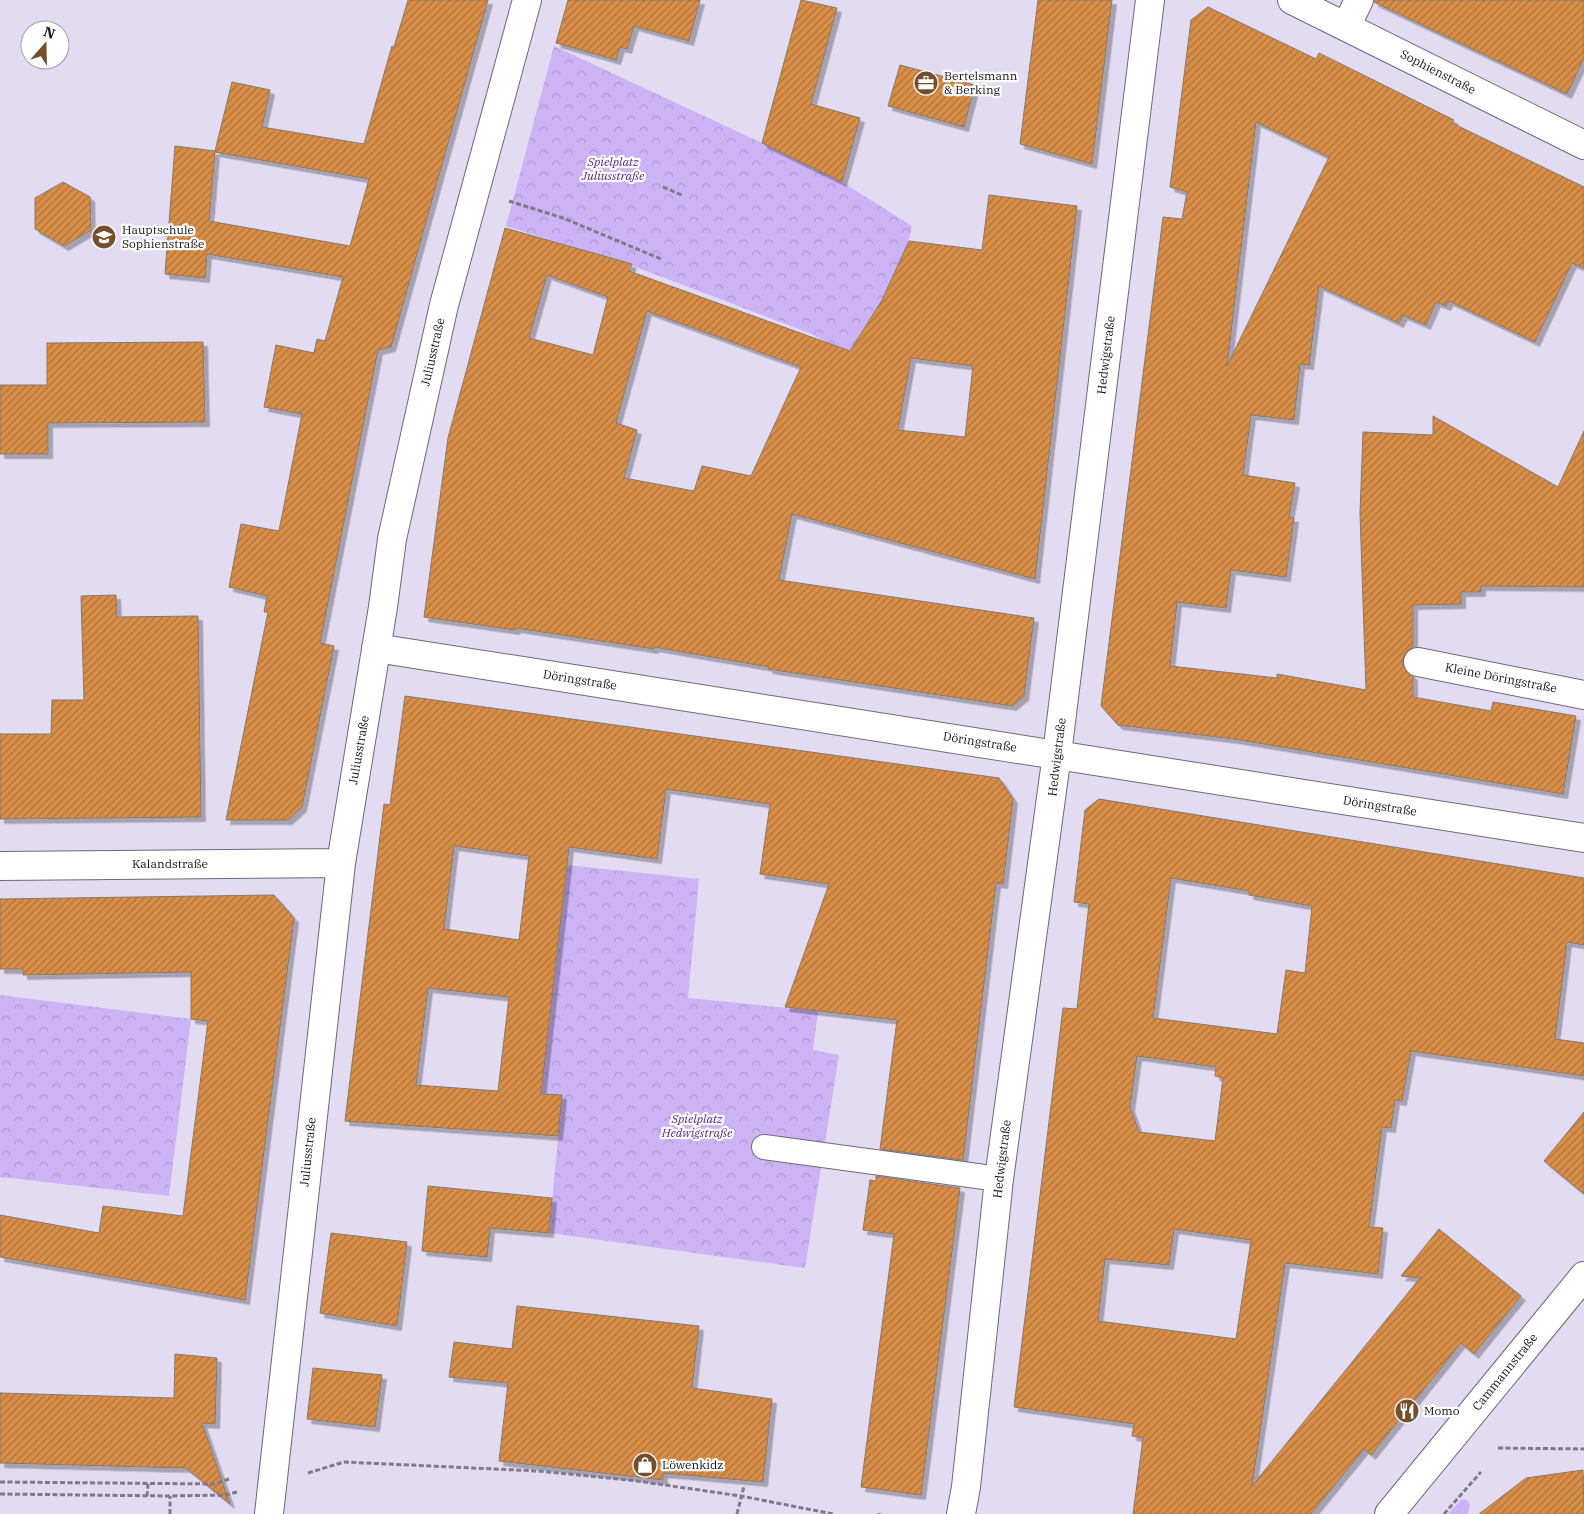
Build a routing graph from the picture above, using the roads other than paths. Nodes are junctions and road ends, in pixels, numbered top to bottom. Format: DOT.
graph roads {
  1 [pos="527,0"];
  2 [pos="1150,0"];
  3 [pos="1292,0"];
  4 [pos="1359,0"];
  5 [pos="1346,25"];
  6 [pos="1584,144"];
  7 [pos="376,648"];
  8 [pos="1418,662"];
  9 [pos="1584,695"];
  10 [pos="1057,754"];
  11 [pos="1584,838"];
  12 [pos="341,863"];
  13 [pos="0,866"];
  14 [pos="764,1147"];
  15 [pos="999,1179"];
  16 [pos="1584,1276"];
  17 [pos="269,1514"];
  18 [pos="961,1514"];
  19 [pos="1389,1514"];
  1 -- 7 [label="street, Juliusstraße"];
  2 -- 10 [label="street, Hedwigstraße"];
  3 -- 5 [label="street, Sophienstraße"];
  4 -- 5 [label="street"];
  5 -- 6 [label="street, Sophienstraße"];
  7 -- 10 [label="street, Döringstraße"];
  7 -- 12 [label="street, Juliusstraße"];
  8 -- 9 [label="street, Kleine Döringstraße"];
  10 -- 11 [label="street, Döringstraße"];
  10 -- 15 [label="street, Hedwigstraße"];
  12 -- 13 [label="street, Kalandstraße"];
  12 -- 17 [label="street, Juliusstraße"];
  14 -- 15 [label="lane"];
  15 -- 18 [label="street, Hedwigstraße"];
  16 -- 19 [label="street, Cammannstraße"];
}
